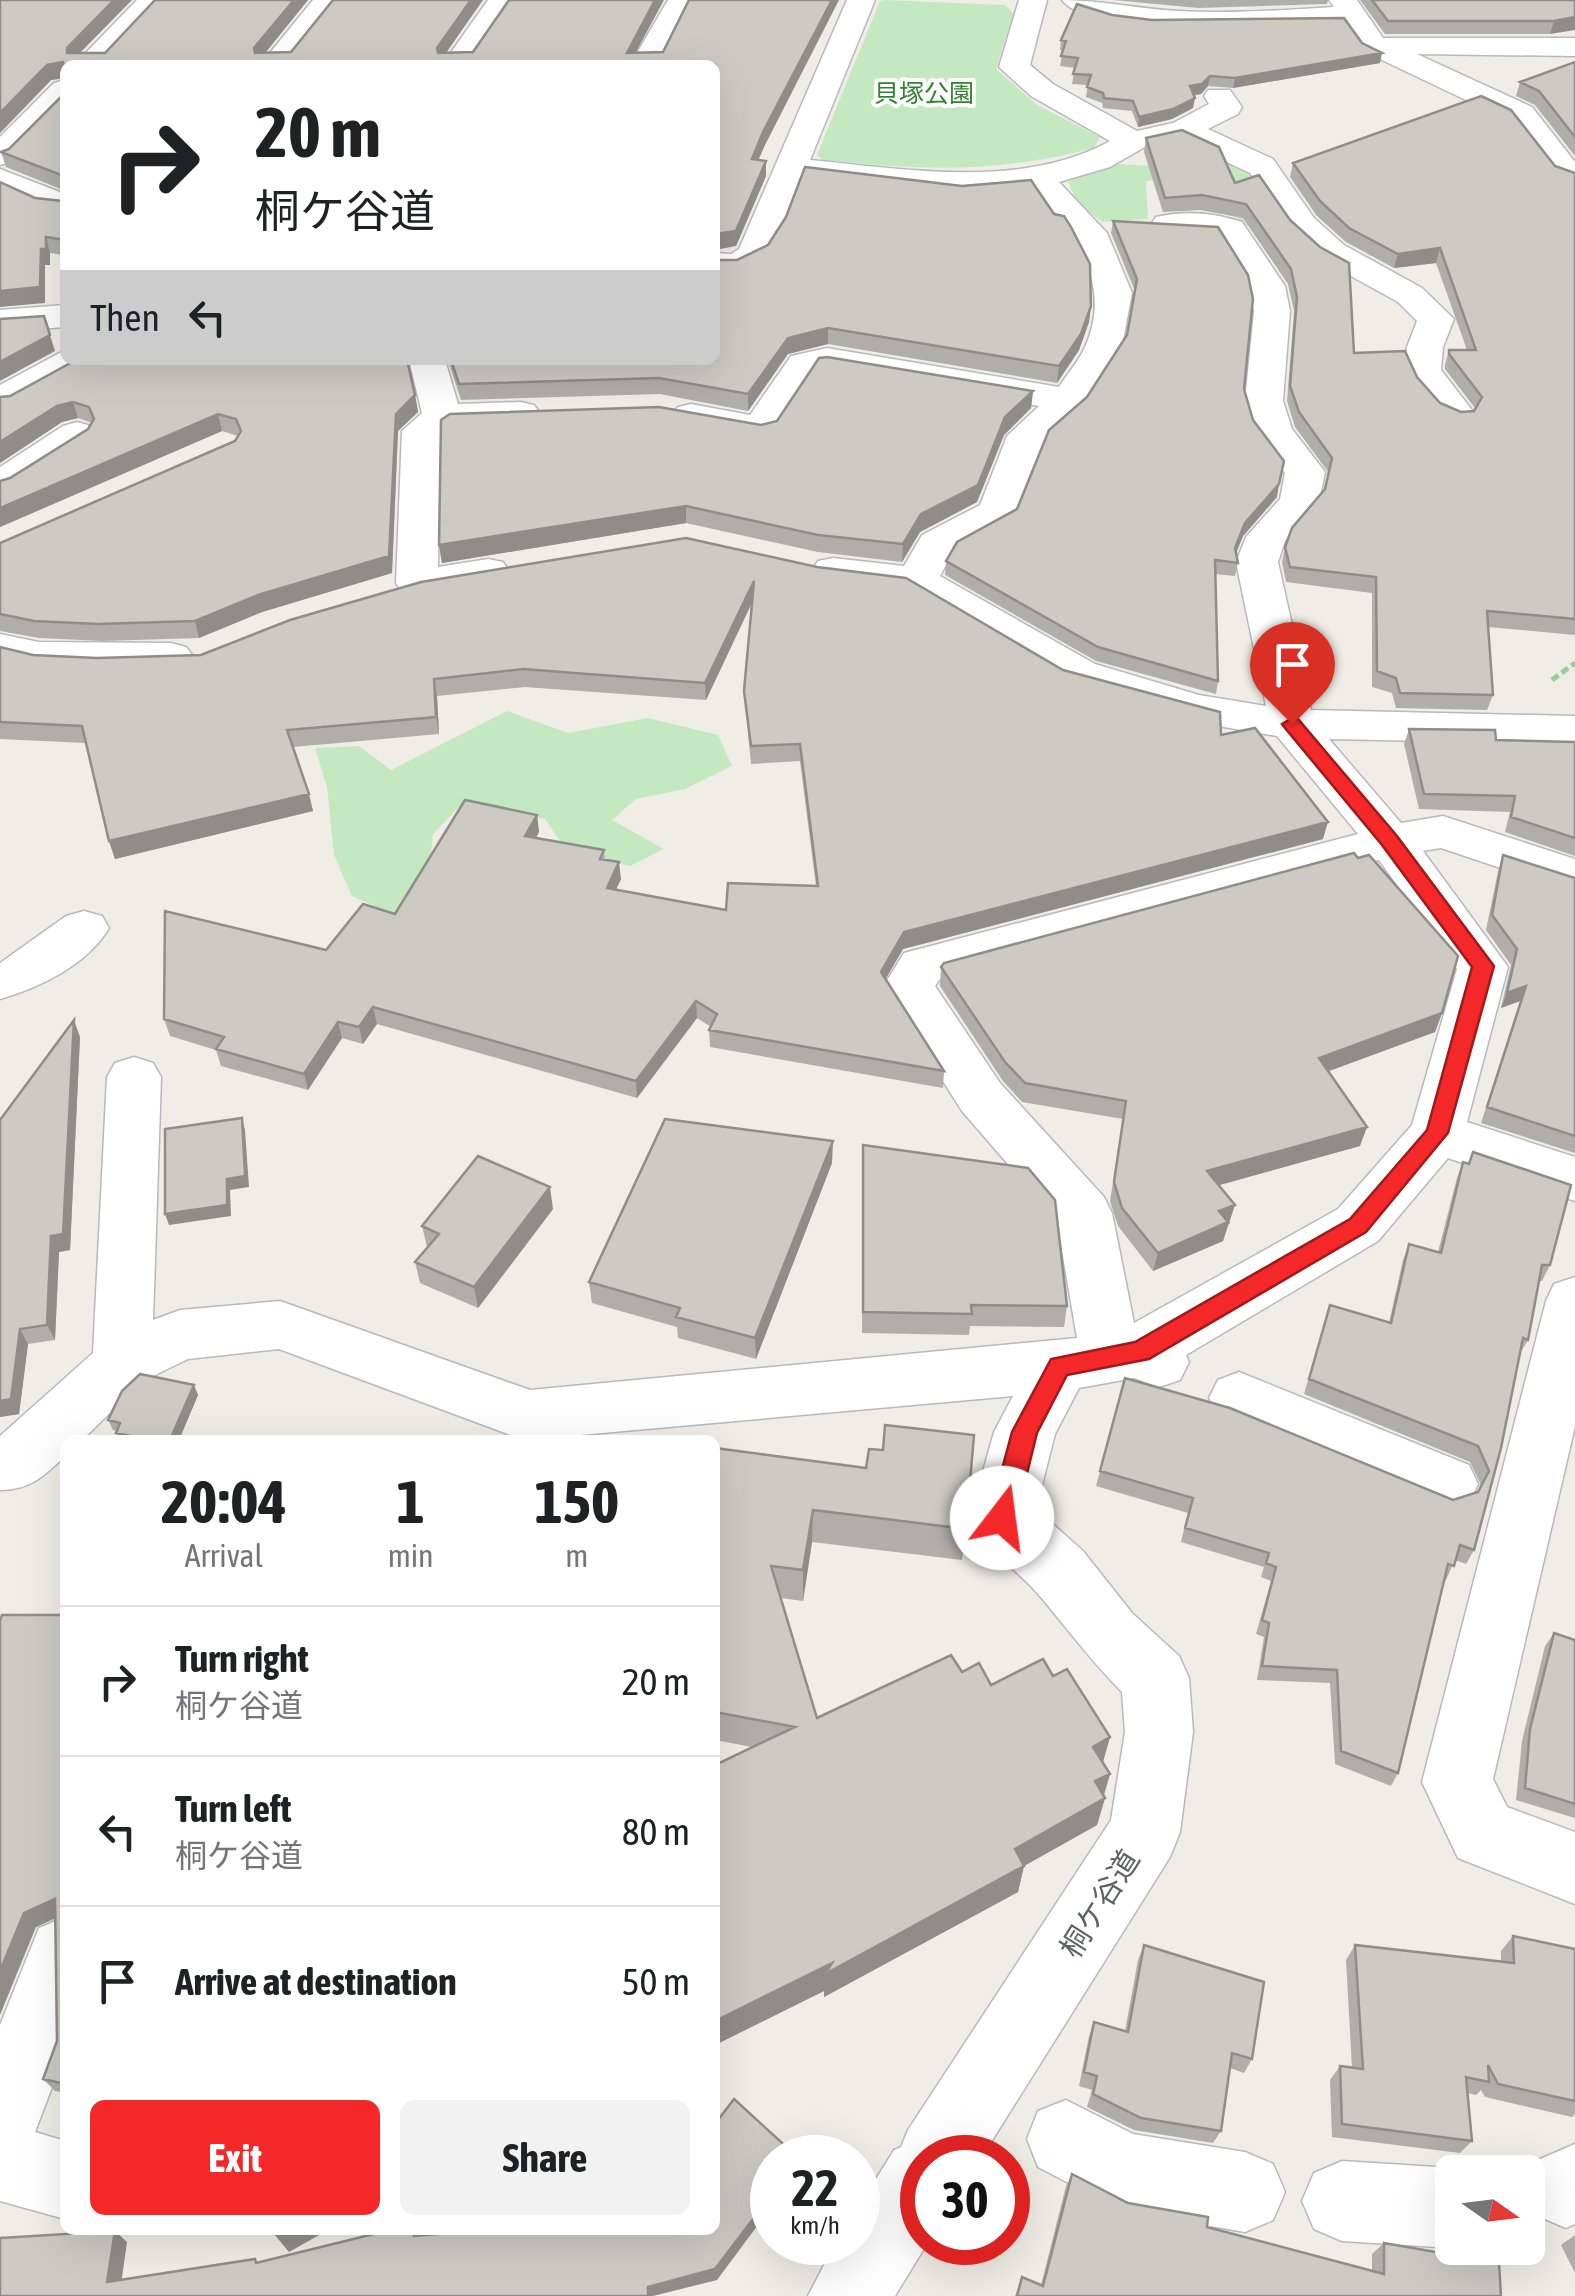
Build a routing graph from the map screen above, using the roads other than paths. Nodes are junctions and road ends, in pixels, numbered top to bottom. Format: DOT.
graph roads {
  1 [pos="153,0"];
  2 [pos="502,0"];
  3 [pos="682,0"];
  4 [pos="860,0"];
  5 [pos="1016,0"];
  6 [pos="1076,0"];
  7 [pos="1033,1"];
  8 [pos="289,2"];
  9 [pos="326,2"];
  10 [pos="1347,7"];
  11 [pos="1373,45"];
  12 [pos="1575,48"];
  13 [pos="94,60"];
  14 [pos="279,60"];
  15 [pos="460,60"];
  16 [pos="648,60"];
  17 [pos="60,95"];
  18 [pos="1218,96"];
  19 [pos="1183,130"];
  20 [pos="1133,141"];
  21 [pos="0,156"];
  22 [pos="791,168"];
  23 [pos="1575,176"];
  24 [pos="1037,178"];
  25 [pos="0,179"];
  26 [pos="60,204"];
  27 [pos="1168,224"];
  28 [pos="720,263"];
  29 [pos="60,316"];
  30 [pos="0,321"];
  31 [pos="62,365"];
  32 [pos="428,365"];
  33 [pos="1069,400"];
  34 [pos="0,401"];
  35 [pos="660,409"];
  36 [pos="561,412"];
  37 [pos="1456,414"];
  38 [pos="442,416"];
  39 [pos="77,434"];
  40 [pos="0,484"];
  41 [pos="533,564"];
  42 [pos="798,564"];
  43 [pos="917,580"];
  44 [pos="0,646"];
  45 [pos="206,655"];
  46 [pos="1292,724"];
  47 [pos="1575,730"];
  48 [pos="1390,841"];
  49 [pos="1575,876"];
  50 [pos="84,928"];
  51 [pos="0,982"];
  52 [pos="134,1077"];
  53 [pos="1437,1133"];
  54 [pos="1575,1179"];
  55 [pos="1575,1301"];
  56 [pos="1155,1360"];
  57 [pos="122,1364"];
  58 [pos="1060,1366"];
  59 [pos="1239,1398"];
  60 [pos="705,1420"];
  61 [pos="599,1425"];
  62 [pos="0,1463"];
  63 [pos="1447,1484"];
  64 [pos="1575,1868"];
  65 [pos="60,1967"];
  66 [pos="1022,2114"];
  67 [pos="0,2123"];
  68 [pos="981,2135"];
  69 [pos="0,2162"];
  70 [pos="60,2179"];
  71 [pos="1246,2192"];
  72 [pos="1342,2201"];
  73 [pos="1435,2207"];
  74 [pos="900,2214"];
  75 [pos="849,2296"];
  1 -- 13 [label="street"];
  2 -- 15 [label="street"];
  3 -- 16 [label="street"];
  4 -- 22 [label="street"];
  5 -- 7 [label="street"];
  6 -- 10 [label="street"];
  7 -- 20 [label="street"];
  8 -- 9 [label="street"];
  9 -- 14 [label="street"];
  10 -- 11 [label="street"];
  11 -- 12 [label="street"];
  11 -- 23 [label="street"];
  17 -- 21 [label="street"];
  18 -- 19 [label="street"];
  19 -- 20 [label="street"];
  19 -- 37 [label="street"];
  20 -- 24 [label="street"];
  22 -- 24 [label="street"];
  22 -- 28 [label="street"];
  24 -- 33 [label="street"];
  25 -- 26 [label="street"];
  27 -- 46 [label="street"];
  29 -- 30 [label="street"];
  31 -- 34 [label="street"];
  32 -- 38 [label="street"];
  33 -- 35 [label="street"];
  33 -- 43 [label="street"];
  36 -- 38 [label="street"];
  38 -- 41 [label="street"];
  39 -- 40 [label="street"];
  42 -- 43 [label="street"];
  43 -- 46 [label="street"];
  44 -- 45 [label="street"];
  46 -- 47 [label="street"];
  46 -- 48 [label="street"];
  48 -- 49 [label="street"];
  48 -- 53 [label="street"];
  48 -- 56 [label="street"];
  50 -- 51 [label="street"];
  52 -- 57 [label="street"];
  53 -- 54 [label="street"];
  53 -- 56 [label="street"];
  55 -- 64 [label="street"];
  56 -- 58 [label="street"];
  57 -- 61 [label="street"];
  57 -- 62 [label="street"];
  58 -- 60 [label="street"];
  58 -- 66 [label="street, 桐ケ谷道"];
  59 -- 63 [label="street"];
  60 -- 61 [label="street"];
  65 -- 67 [label="street"];
  66 -- 68 [label="street, 桐ケ谷道"];
  66 -- 71 [label="street"];
  69 -- 70 [label="street"];
  72 -- 73 [label="street"];
  74 -- 75 [label="street"];
}
